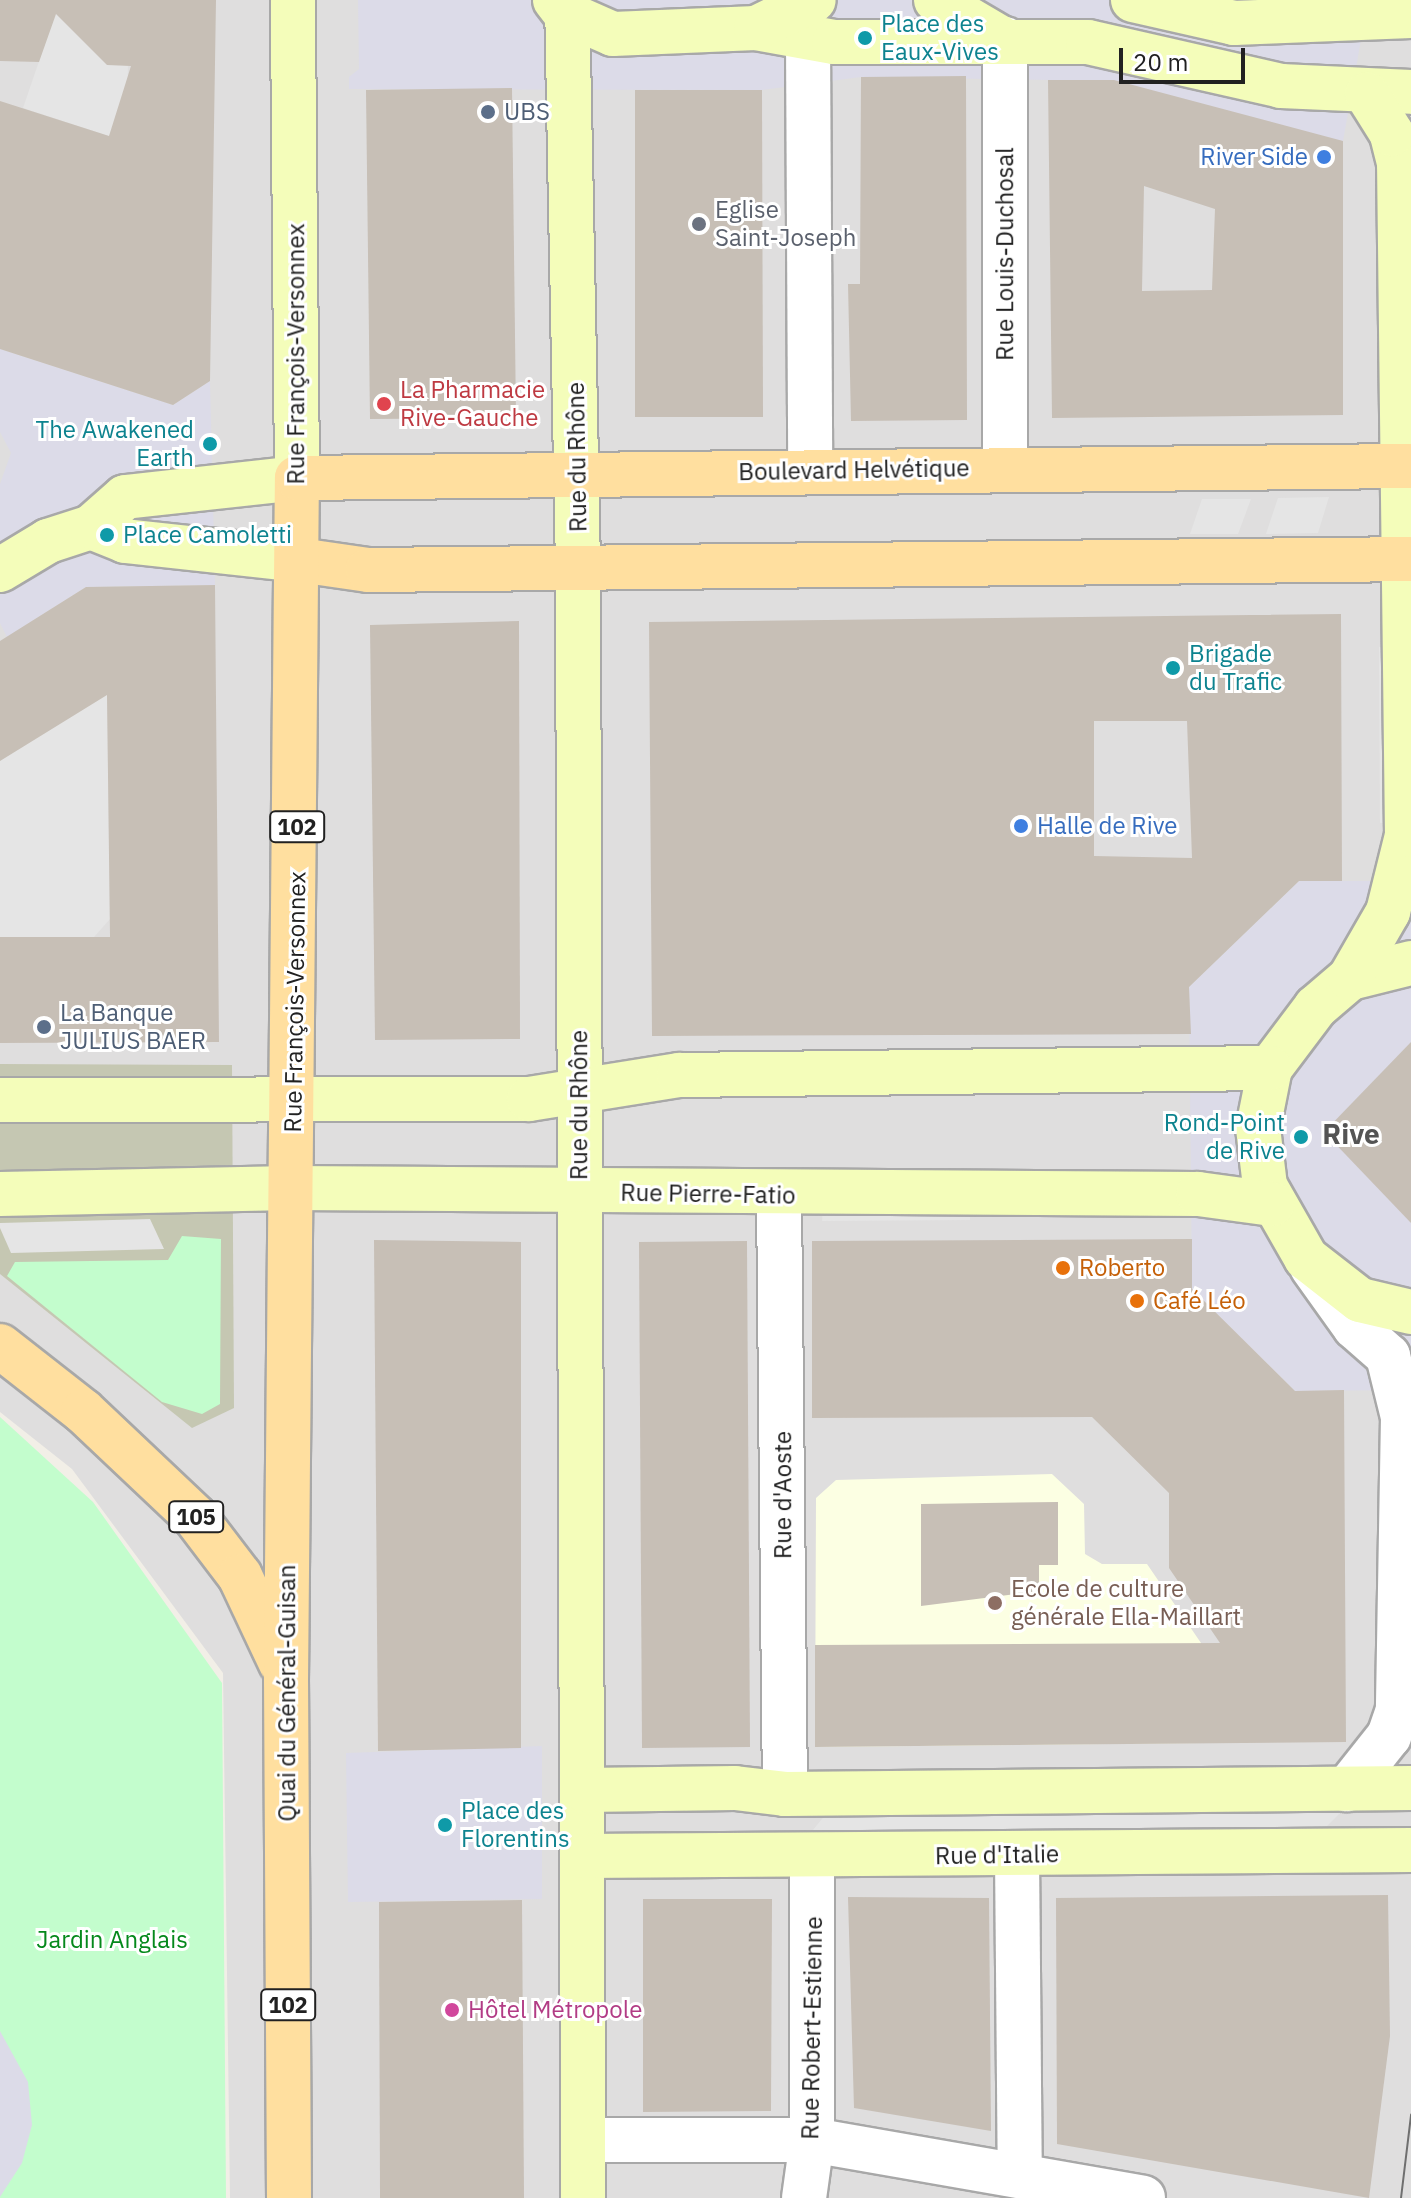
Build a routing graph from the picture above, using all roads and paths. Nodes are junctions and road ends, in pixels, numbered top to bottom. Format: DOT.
graph roads {
  1 [pos="293,0"];
  2 [pos="936,0"];
  3 [pos="1133,0"];
  4 [pos="562,4"];
  5 [pos="1411,16"];
  6 [pos="811,19"];
  7 [pos="613,34"];
  8 [pos="1005,39"];
  9 [pos="569,89"];
  10 [pos="1411,92"];
  11 [pos="1367,94"];
  12 [pos="1406,466"];
  13 [pos="1005,469"];
  14 [pos="810,471"];
  15 [pos="576,472"];
  16 [pos="297,478"];
  17 [pos="91,527"];
  18 [pos="299,560"];
  19 [pos="1407,560"];
  20 [pos="578,568"];
  21 [pos="0,570"];
  22 [pos="1411,963"];
  23 [pos="1350,978"];
  24 [pos="1270,1068"];
  25 [pos="578,1093"];
  26 [pos="0,1100"];
  27 [pos="293,1100"];
  28 [pos="291,1188"];
  29 [pos="579,1192"];
  30 [pos="0,1194"];
  31 [pos="779,1195"];
  32 [pos="1272,1204"];
  33 [pos="1306,1258"];
  34 [pos="1411,1312"];
  35 [pos="0,1346"];
  36 [pos="287,1676"];
  37 [pos="1411,1788"];
  38 [pos="1347,1789"];
  39 [pos="584,1790"];
  40 [pos="785,1794"];
  41 [pos="1411,1850"];
  42 [pos="1017,1854"];
  43 [pos="583,1856"];
  44 [pos="812,1858"];
  45 [pos="583,2140"];
  46 [pos="812,2140"];
  47 [pos="1020,2176"];
  48 [pos="289,2198"];
  49 [pos="583,2198"];
  50 [pos="804,2198"];
  51 [pos="1143,2198"];
  1 -- 16 [label="street, Rue François-Versonnex / 102"];
  2 -- 8 [label="street"];
  3 -- 5 [label="street"];
  4 -- 7 [label="street"];
  4 -- 9 [label="street, Rue du Rhône"];
  6 -- 7 [label="street"];
  6 -- 8 [label="street"];
  6 -- 14 [label="street"];
  7 -- 9 [label="street"];
  8 -- 11 [label="street"];
  8 -- 13 [label="street, Rue Louis-Duchosal"];
  9 -- 15 [label="street, Rue du Rhône"];
  10 -- 11 [label="street"];
  11 -- 12 [label="street"];
  12 -- 13 [label="main road, Boulevard Helvétique"];
  12 -- 19 [label="street"];
  13 -- 14 [label="main road, Boulevard Helvétique"];
  14 -- 15 [label="main road, Boulevard Helvétique"];
  15 -- 16 [label="main road, Boulevard Helvétique"];
  15 -- 20 [label="street, Rue du Rhône"];
  16 -- 17 [label="street"];
  16 -- 18 [label="main road, Rue François-Versonnex / 102"];
  17 -- 18 [label="street"];
  17 -- 21 [label="street"];
  18 -- 20 [label="main road"];
  18 -- 27 [label="main road, Rue François-Versonnex / 102"];
  19 -- 20 [label="main road"];
  19 -- 23 [label="street"];
  20 -- 25 [label="street, Rue du Rhône"];
  22 -- 23 [label="street"];
  23 -- 24 [label="street"];
  24 -- 25 [label="street"];
  24 -- 32 [label="street"];
  25 -- 27 [label="street"];
  25 -- 29 [label="street, Rue du Rhône"];
  26 -- 27 [label="street"];
  27 -- 28 [label="main road, Rue François-Versonnex / 102"];
  28 -- 29 [label="street, Rue Pierre-Fatio"];
  28 -- 30 [label="street, Rue Pierre-Fatio"];
  28 -- 36 [label="main road, Quai du Général-Guisan / 102"];
  29 -- 31 [label="street, Rue Pierre-Fatio"];
  29 -- 39 [label="street, Rue du Rhône"];
  31 -- 32 [label="street, Rue Pierre-Fatio"];
  31 -- 40 [label="street, Rue d'Aoste"];
  32 -- 33 [label="street"];
  33 -- 34 [label="street"];
  33 -- 38 [label="street"];
  35 -- 36 [label="main road, 105"];
  36 -- 48 [label="main road, Quai du Général-Guisan / 102"];
  37 -- 38 [label="street"];
  38 -- 40 [label="street"];
  39 -- 40 [label="street"];
  39 -- 43 [label="street, Rue du Rhône"];
  41 -- 42 [label="street, Rue d'Italie"];
  42 -- 44 [label="street, Rue d'Italie"];
  42 -- 47 [label="street"];
  43 -- 44 [label="street, Rue d'Italie"];
  43 -- 45 [label="street, Rue du Rhône"];
  44 -- 46 [label="street, Rue Robert-Estienne"];
  45 -- 46 [label="street"];
  45 -- 49 [label="street, Rue du Rhône"];
  46 -- 47 [label="street"];
  46 -- 50 [label="street, Rue Robert-Estienne"];
  47 -- 51 [label="street"];
}
